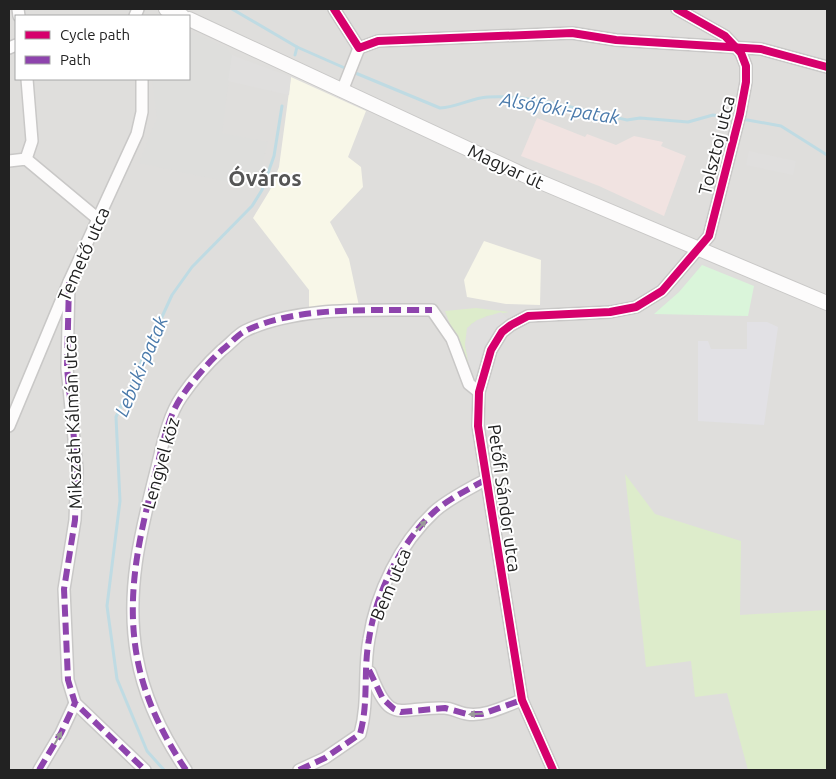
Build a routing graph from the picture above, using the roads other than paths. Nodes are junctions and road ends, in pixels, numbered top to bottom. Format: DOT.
graph roads {
  1 [pos="166,9"];
  2 [pos="334,9"];
  3 [pos="677,9"];
  4 [pos="180,15"];
  5 [pos="190,19"];
  6 [pos="736,47"];
  7 [pos="359,48"];
  8 [pos="827,67"];
  9 [pos="27,80"];
  10 [pos="142,80"];
  11 [pos="344,86"];
  12 [pos="26,159"];
  13 [pos="9,161"];
  14 [pos="98,219"];
  15 [pos="698,248"];
  16 [pos="69,282"];
  17 [pos="827,303"];
  18 [pos="479,392"];
  19 [pos="9,426"];
  20 [pos="487,479"];
  21 [pos="368,667"];
  22 [pos="522,700"];
  23 [pos="75,704"];
  24 [pos="39,770"];
  25 [pos="145,770"];
  26 [pos="186,770"];
  27 [pos="299,770"];
  28 [pos="553,770"];
  1 -- 4 [label="street"];
  2 -- 7 [label="street"];
  3 -- 6 [label="street"];
  5 -- 11 [label="street, Magyar út"];
  6 -- 7 [label="street"];
  6 -- 8 [label="street"];
  6 -- 15 [label="street, Tolsztoj utca"];
  7 -- 11 [label="street"];
  9 -- 12 [label="street"];
  10 -- 14 [label="street, Temető utca"];
  11 -- 15 [label="street, Magyar út"];
  12 -- 13 [label="street"];
  12 -- 14 [label="street"];
  14 -- 16 [label="street, Temető utca"];
  15 -- 17 [label="street, Magyar út"];
  15 -- 18 [label="street, Petőfi Sándor utca"];
  16 -- 19 [label="street, Temető utca"];
  16 -- 23 [label="street, Mikszáth Kálmán utca"];
  18 -- 20 [label="street, Petőfi Sándor utca"];
  18 -- 26 [label="street, Lengyel köz"];
  21 -- 20 [label="street, Bem utca, one-way"];
  20 -- 22 [label="street, Petőfi Sándor utca"];
  22 -- 21 [label="street, one-way"];
  21 -- 27 [label="street, Bem utca"];
  22 -- 28 [label="street, Petőfi Sándor utca"];
  24 -- 23 [label="street, one-way"];
  23 -- 25 [label="street"];
}
